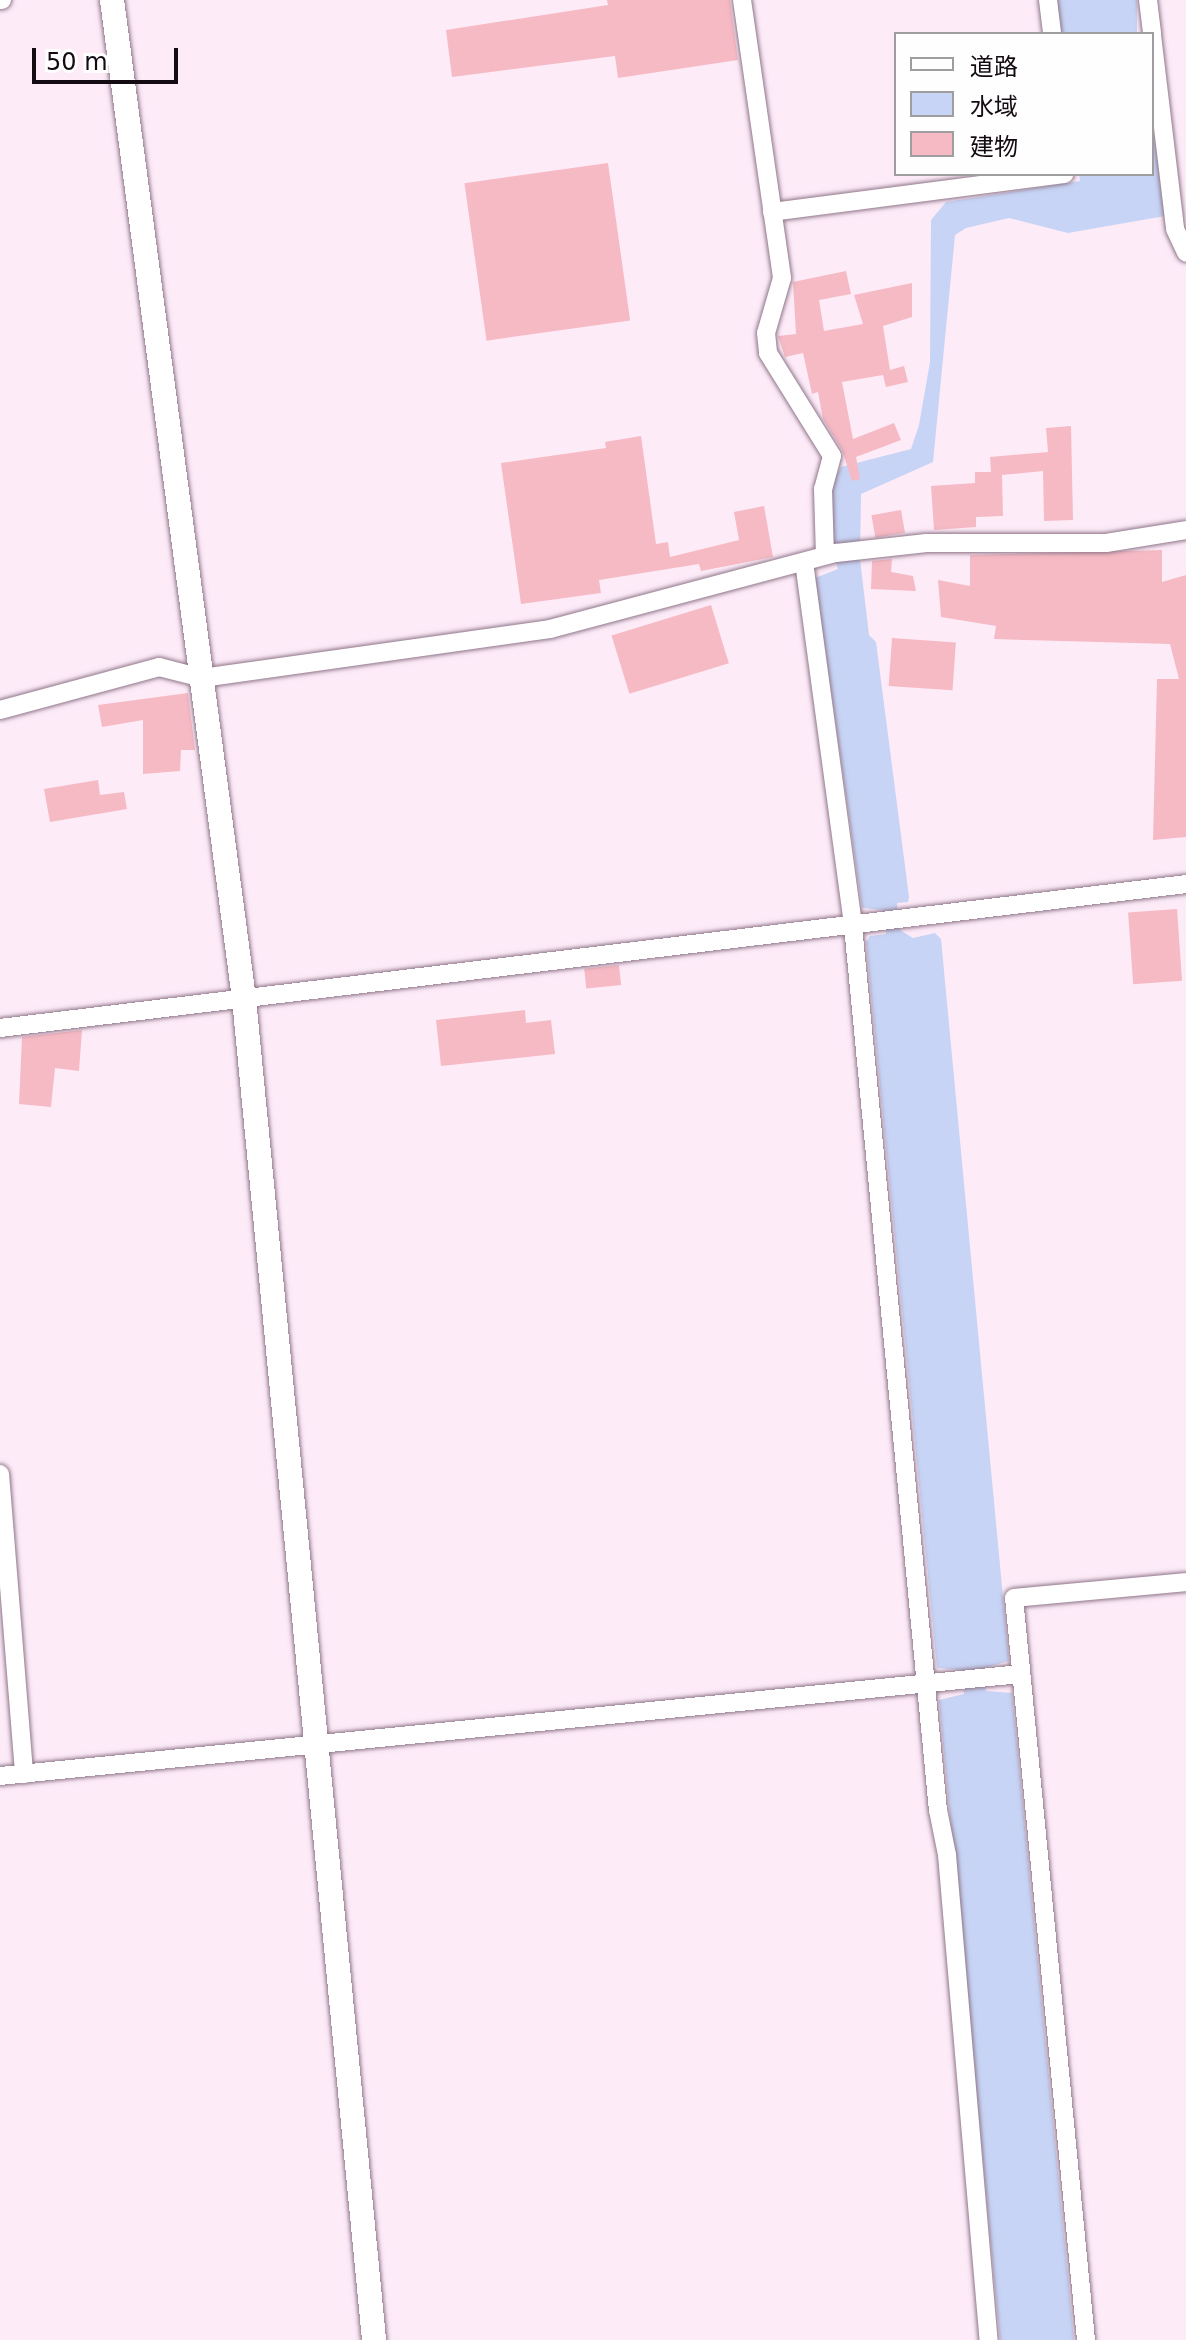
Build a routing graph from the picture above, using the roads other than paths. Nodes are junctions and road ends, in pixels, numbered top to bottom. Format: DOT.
graph roads {
  1 [pos="112,0"];
  2 [pos="742,0"];
  3 [pos="1048,0"];
  4 [pos="1148,0"];
  5 [pos="1052,32"];
  6 [pos="1152,32"];
  7 [pos="1154,51"];
  8 [pos="1050,176"];
  9 [pos="772,212"];
  10 [pos="1186,253"];
  11 [pos="1186,530"];
  12 [pos="825,555"];
  13 [pos="804,562"];
  14 [pos="202,678"];
  15 [pos="0,710"];
  16 [pos="1186,884"];
  17 [pos="859,926"];
  18 [pos="244,999"];
  19 [pos="0,1028"];
  20 [pos="0,1474"];
  21 [pos="1186,1582"];
  22 [pos="1020,1674"];
  23 [pos="932,1683"];
  24 [pos="317,1743"];
  25 [pos="24,1774"];
  26 [pos="0,1776"];
  27 [pos="374,2340"];
  28 [pos="989,2340"];
  29 [pos="1086,2340"];
  1 -- 14 [label="street"];
  2 -- 9 [label="street"];
  3 -- 5 [label="street"];
  4 -- 6 [label="street"];
  7 -- 10 [label="street"];
  8 -- 9 [label="street"];
  9 -- 12 [label="street"];
  11 -- 12 [label="street"];
  12 -- 13 [label="street"];
  13 -- 14 [label="street"];
  13 -- 17 [label="street"];
  14 -- 15 [label="street"];
  14 -- 18 [label="street"];
  16 -- 17 [label="street"];
  17 -- 18 [label="street"];
  17 -- 23 [label="street"];
  18 -- 19 [label="street"];
  18 -- 24 [label="street"];
  20 -- 25 [label="street"];
  21 -- 22 [label="street"];
  22 -- 23 [label="street"];
  22 -- 29 [label="street"];
  23 -- 24 [label="street"];
  23 -- 28 [label="street"];
  24 -- 25 [label="street"];
  24 -- 27 [label="street"];
  25 -- 26 [label="street"];
}
